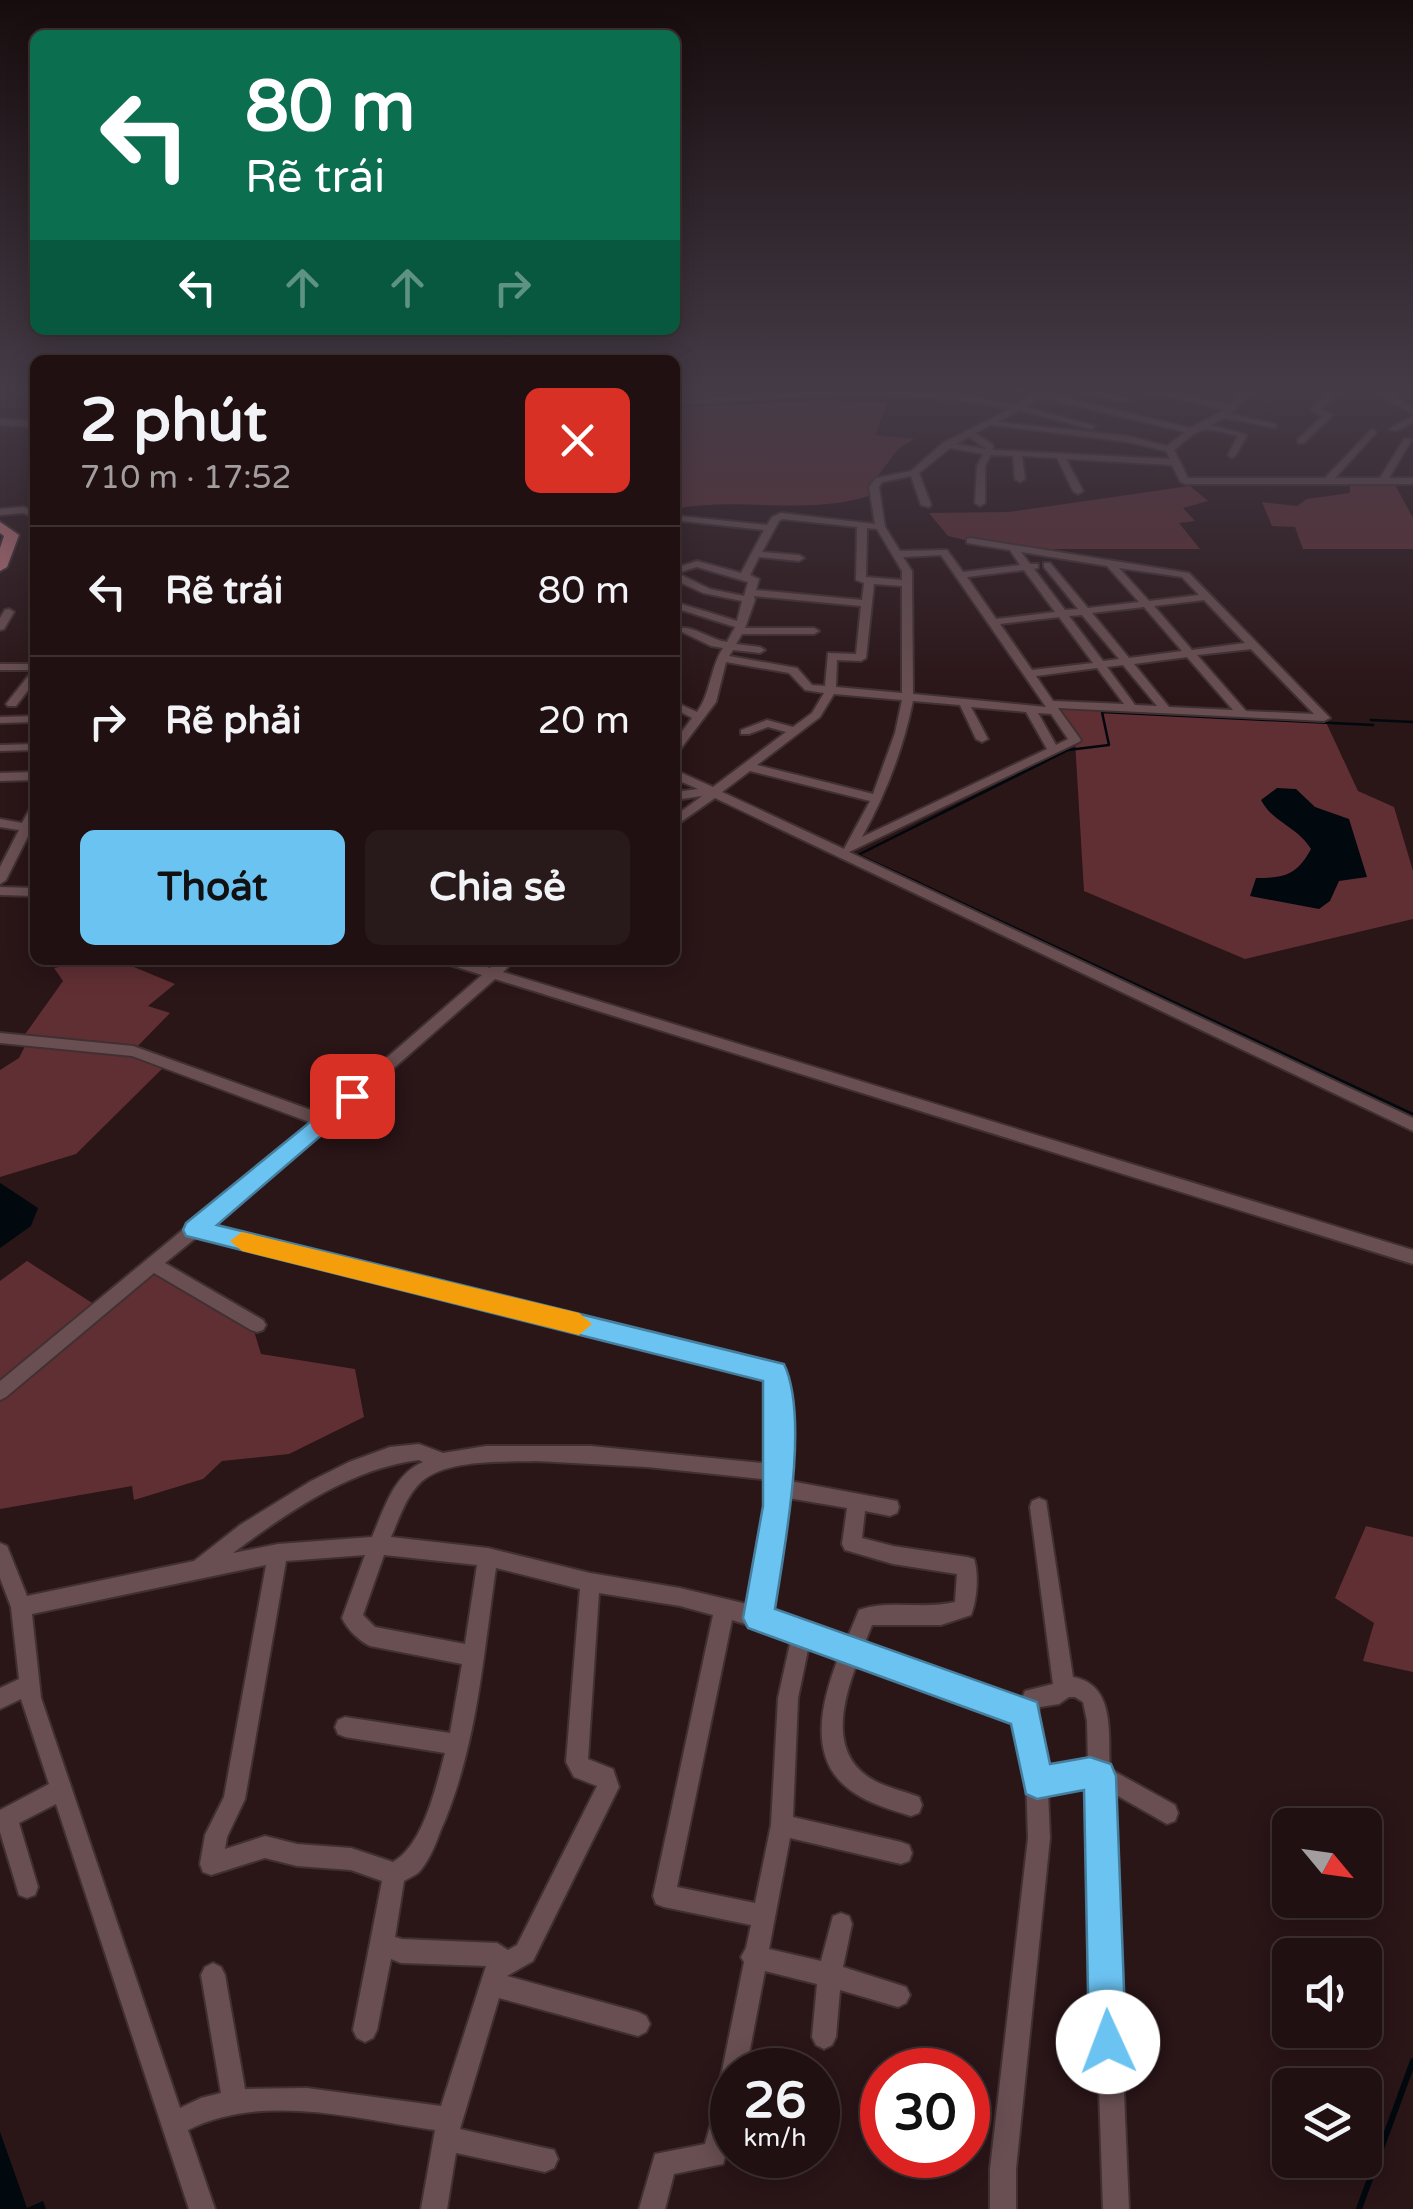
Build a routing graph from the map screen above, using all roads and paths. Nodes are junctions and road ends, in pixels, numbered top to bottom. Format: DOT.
graph roads {
  1 [pos="876,492"];
  2 [pos="921,492"];
  3 [pos="980,492"];
  4 [pos="0,503"];
  5 [pos="980,503"];
  6 [pos="926,505"];
  7 [pos="24,510"];
  8 [pos="0,512"];
  9 [pos="30,513"];
  10 [pos="682,518"];
  11 [pos="0,526"];
  12 [pos="862,526"];
  13 [pos="880,527"];
  14 [pos="769,528"];
  15 [pos="970,541"];
  16 [pos="1013,548"];
  17 [pos="754,554"];
  18 [pos="896,554"];
  19 [pos="799,558"];
  20 [pos="1088,560"];
  21 [pos="1110,563"];
  22 [pos="1046,565"];
  23 [pos="0,567"];
  24 [pos="680,567"];
  25 [pos="1028,567"];
  26 [pos="680,570"];
  27 [pos="960,575"];
  28 [pos="754,580"];
  29 [pos="869,581"];
  30 [pos="906,582"];
  31 [pos="751,597"];
  32 [pos="1206,597"];
  33 [pos="862,603"];
  34 [pos="1146,604"];
  35 [pos="680,607"];
  36 [pos="1085,611"];
  37 [pos="9,612"];
  38 [pos="1062,614"];
  39 [pos="993,622"];
  40 [pos="740,625"];
  41 [pos="810,627"];
  42 [pos="0,628"];
  43 [pos="681,629"];
  44 [pos="1253,645"];
  45 [pos="730,646"];
  46 [pos="760,650"];
  47 [pos="1190,654"];
  48 [pos="722,658"];
  49 [pos="1126,662"];
  50 [pos="1100,665"];
  51 [pos="0,667"];
  52 [pos="30,670"];
  53 [pos="1029,674"];
  54 [pos="30,677"];
  55 [pos="830,692"];
  56 [pos="908,699"];
  57 [pos="30,703"];
  58 [pos="964,703"];
  59 [pos="1052,707"];
  60 [pos="680,708"];
  61 [pos="1030,708"];
  62 [pos="1132,708"];
  63 [pos="1166,710"];
  64 [pos="1243,714"];
  65 [pos="700,718"];
  66 [pos="30,719"];
  67 [pos="0,720"];
  68 [pos="794,731"];
  69 [pos="744,732"];
  70 [pos="982,738"];
  71 [pos="680,742"];
  72 [pos="30,747"];
  73 [pos="0,748"];
  74 [pos="1054,750"];
  75 [pos="746,766"];
  76 [pos="30,776"];
  77 [pos="680,776"];
  78 [pos="0,777"];
  79 [pos="712,792"];
  80 [pos="680,795"];
  81 [pos="877,800"];
  82 [pos="680,818"];
  83 [pos="30,819"];
  84 [pos="0,823"];
  85 [pos="30,825"];
  86 [pos="846,851"];
  87 [pos="0,880"];
  88 [pos="0,892"];
  89 [pos="30,892"];
  90 [pos="466,965"];
  91 [pos="502,965"];
  92 [pos="492,973"];
  93 [pos="0,1038"];
  94 [pos="324,1121"];
  95 [pos="1413,1125"];
  96 [pos="195,1230"];
  97 [pos="1413,1257"];
  98 [pos="154,1265"];
  99 [pos="257,1325"];
  100 [pos="0,1392"];
  101 [pos="440,1460"];
  102 [pos="778,1480"];
  103 [pos="857,1501"];
  104 [pos="890,1507"];
  105 [pos="1039,1507"];
  106 [pos="379,1545"];
  107 [pos="0,1552"];
  108 [pos="278,1553"];
  109 [pos="488,1556"];
  110 [pos="198,1570"];
  111 [pos="590,1582"];
  112 [pos="21,1607"];
  113 [pos="724,1608"];
  114 [pos="758,1618"];
  115 [pos="802,1633"];
  116 [pos="852,1651"];
  117 [pos="473,1656"];
  118 [pos="30,1684"];
  119 [pos="1064,1687"];
  120 [pos="0,1700"];
  121 [pos="1026,1714"];
  122 [pos="345,1726"];
  123 [pos="456,1744"];
  124 [pos="1100,1776"];
  125 [pos="1037,1782"];
  126 [pos="62,1789"];
  127 [pos="911,1805"];
  128 [pos="1167,1813"];
  129 [pos="782,1825"];
  130 [pos="901,1853"];
  131 [pos="394,1874"];
  132 [pos="27,1887"];
  133 [pos="762,1916"];
  134 [pos="842,1924"];
  135 [pos="383,1943"];
  136 [pos="753,1956"];
  137 [pos="213,1975"];
  138 [pos="830,1975"];
  139 [pos="495,1976"];
  140 [pos="898,1995"];
  141 [pos="638,2024"];
  142 [pos="365,2030"];
  143 [pos="824,2038"];
  144 [pos="234,2104"];
  145 [pos="172,2124"];
  146 [pos="446,2129"];
  147 [pos="545,2159"];
  148 [pos="202,2209"];
  149 [pos="434,2209"];
  150 [pos="652,2209"];
  151 [pos="1003,2209"];
  152 [pos="1116,2209"];
  1 -- 13 [label="street"];
  2 -- 6 [label="street"];
  3 -- 5 [label="street"];
  4 -- 7 [label="street"];
  7 -- 8 [label="street"];
  7 -- 9 [label="street"];
  10 -- 14 [label="street"];
  11 -- 23 [label="main road"];
  12 -- 13 [label="street"];
  12 -- 14 [label="street"];
  12 -- 29 [label="street"];
  13 -- 18 [label="street"];
  14 -- 17 [label="street"];
  15 -- 16 [label="street"];
  16 -- 20 [label="street"];
  16 -- 25 [label="street"];
  17 -- 19 [label="street"];
  17 -- 28 [label="street"];
  18 -- 27 [label="street"];
  18 -- 30 [label="street"];
  20 -- 21 [label="street"];
  20 -- 22 [label="street"];
  21 -- 32 [label="street"];
  21 -- 34 [label="street"];
  22 -- 25 [label="street"];
  22 -- 36 [label="street"];
  24 -- 28 [label="street"];
  25 -- 27 [label="street"];
  25 -- 38 [label="street"];
  26 -- 31 [label="street"];
  27 -- 39 [label="street"];
  28 -- 31 [label="street"];
  29 -- 30 [label="street"];
  29 -- 55 [label="street"];
  30 -- 56 [label="street"];
  31 -- 33 [label="street"];
  31 -- 40 [label="street"];
  32 -- 34 [label="street"];
  32 -- 44 [label="street"];
  34 -- 36 [label="street"];
  34 -- 47 [label="street"];
  35 -- 40 [label="street"];
  36 -- 38 [label="street"];
  36 -- 49 [label="street"];
  37 -- 42 [label="street"];
  38 -- 39 [label="street"];
  38 -- 50 [label="street"];
  39 -- 53 [label="street"];
  40 -- 41 [label="street"];
  40 -- 45 [label="street"];
  43 -- 45 [label="street"];
  44 -- 47 [label="street"];
  44 -- 64 [label="street"];
  45 -- 46 [label="street"];
  45 -- 48 [label="street"];
  47 -- 49 [label="street"];
  47 -- 64 [label="street"];
  48 -- 55 [label="street"];
  48 -- 65 [label="street"];
  49 -- 50 [label="street"];
  49 -- 63 [label="street"];
  50 -- 53 [label="street"];
  50 -- 62 [label="street"];
  51 -- 52 [label="street"];
  53 -- 59 [label="street"];
  54 -- 57 [label="street"];
  55 -- 56 [label="street"];
  55 -- 68 [label="street"];
  56 -- 58 [label="street"];
  56 -- 81 [label="street"];
  58 -- 61 [label="street"];
  58 -- 70 [label="street"];
  59 -- 61 [label="street"];
  59 -- 62 [label="street"];
  59 -- 74 [label="street"];
  60 -- 65 [label="street"];
  61 -- 74 [label="street"];
  62 -- 63 [label="street"];
  63 -- 64 [label="street"];
  65 -- 71 [label="street"];
  66 -- 67 [label="street"];
  68 -- 69 [label="street"];
  68 -- 75 [label="street"];
  72 -- 73 [label="street"];
  74 -- 86 [label="street"];
  75 -- 79 [label="street"];
  75 -- 81 [label="street"];
  76 -- 78 [label="street"];
  77 -- 79 [label="street"];
  79 -- 80 [label="street"];
  79 -- 82 [label="street"];
  79 -- 86 [label="street"];
  81 -- 86 [label="street"];
  83 -- 84 [label="street"];
  85 -- 87 [label="street"];
  86 -- 95 [label="street"];
  88 -- 89 [label="street"];
  90 -- 92 [label="street"];
  91 -- 92 [label="street"];
  92 -- 94 [label="street"];
  92 -- 97 [label="street"];
  93 -- 94 [label="street"];
  94 -- 96 [label="street"];
  96 -- 98 [label="street"];
  96 -- 102 [label="street"];
  98 -- 99 [label="street"];
  98 -- 100 [label="street"];
  101 -- 102 [label="street"];
  101 -- 106 [label="street"];
  101 -- 110 [label="street"];
  102 -- 103 [label="street"];
  102 -- 114 [label="street"];
  103 -- 104 [label="street"];
  103 -- 116 [label="street"];
  105 -- 119 [label="street"];
  106 -- 108 [label="street"];
  106 -- 109 [label="street"];
  106 -- 117 [label="street"];
  107 -- 112 [label="street"];
  108 -- 110 [label="street"];
  108 -- 131 [label="street"];
  109 -- 111 [label="street"];
  109 -- 117 [label="street"];
  110 -- 112 [label="street"];
  111 -- 113 [label="street"];
  111 -- 139 [label="street"];
  112 -- 118 [label="street"];
  113 -- 114 [label="street"];
  113 -- 133 [label="street"];
  114 -- 115 [label="street"];
  115 -- 116 [label="street"];
  115 -- 129 [label="street"];
  116 -- 121 [label="street"];
  116 -- 127 [label="street"];
  117 -- 123 [label="street"];
  118 -- 120 [label="street"];
  118 -- 126 [label="street"];
  119 -- 121 [label="street"];
  119 -- 124 [label="street"];
  121 -- 125 [label="street"];
  122 -- 123 [label="street"];
  123 -- 131 [label="street"];
  124 -- 125 [label="street"];
  124 -- 128 [label="street"];
  124 -- 152 [label="street"];
  125 -- 151 [label="street"];
  126 -- 132 [label="street"];
  126 -- 145 [label="street"];
  129 -- 130 [label="street"];
  129 -- 133 [label="street"];
  131 -- 135 [label="street"];
  133 -- 136 [label="street"];
  134 -- 138 [label="street"];
  135 -- 139 [label="street"];
  135 -- 142 [label="street"];
  136 -- 138 [label="street"];
  136 -- 150 [label="street"];
  137 -- 144 [label="street"];
  138 -- 140 [label="street"];
  138 -- 143 [label="street"];
  139 -- 141 [label="street"];
  139 -- 146 [label="street"];
  144 -- 145 [label="street"];
  144 -- 146 [label="street"];
  145 -- 148 [label="street"];
  146 -- 147 [label="street"];
  146 -- 149 [label="street"];
}
